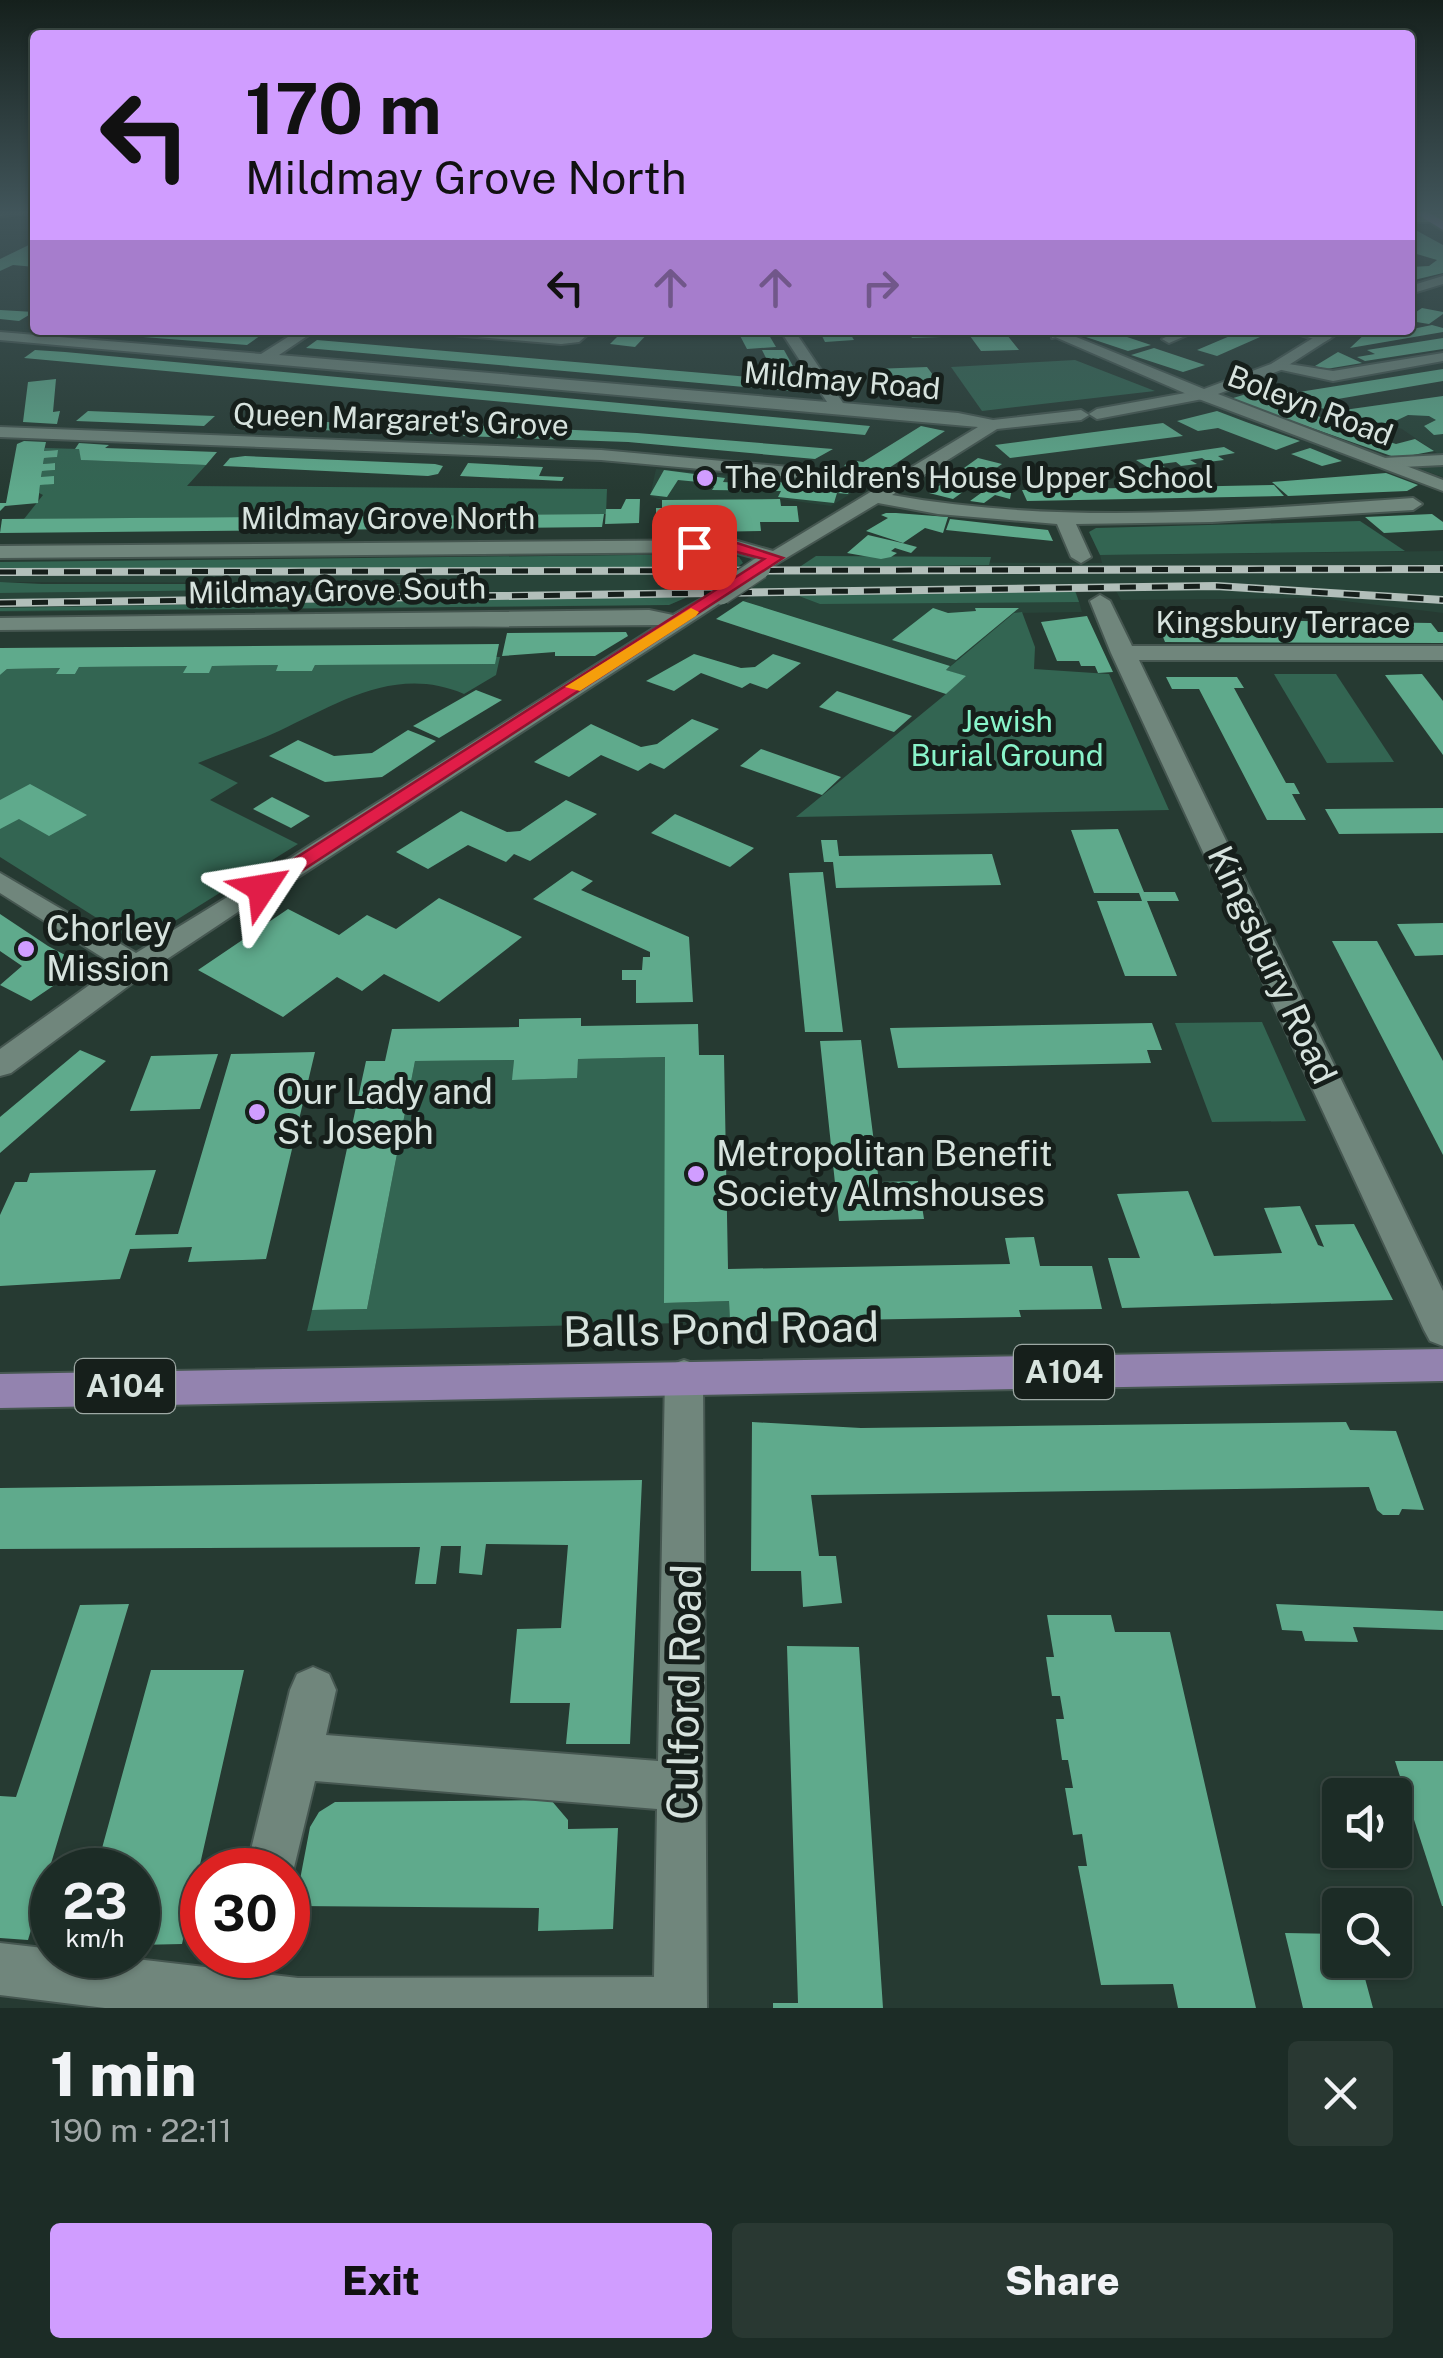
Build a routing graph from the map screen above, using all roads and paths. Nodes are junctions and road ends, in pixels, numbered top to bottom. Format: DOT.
graph roads {
  1 [pos="30,331"];
  2 [pos="65,335"];
  3 [pos="300,335"];
  4 [pos="502,335"];
  5 [pos="579,335"];
  6 [pos="790,335"];
  7 [pos="1059,335"];
  8 [pos="1180,335"];
  9 [pos="1328,335"];
  10 [pos="1170,339"];
  11 [pos="1,340"];
  12 [pos="1443,357"];
  13 [pos="266,358"];
  14 [pos="1276,366"];
  15 [pos="1202,395"];
  16 [pos="833,408"];
  17 [pos="993,425"];
  18 [pos="0,432"];
  19 [pos="1443,460"];
  20 [pos="1383,463"];
  21 [pos="800,473"];
  22 [pos="1443,486"];
  23 [pos="873,488"];
  24 [pos="1413,504"];
  25 [pos="1064,519"];
  26 [pos="0,552"];
  27 [pos="1081,557"];
  28 [pos="768,563"];
  29 [pos="1100,601"];
  30 [pos="674,622"];
  31 [pos="0,624"];
  32 [pos="1122,653"];
  33 [pos="1443,653"];
  34 [pos="0,881"];
  35 [pos="136,966"];
  36 [pos="0,1065"];
  37 [pos="1443,1330"];
  38 [pos="1443,1365"];
  39 [pos="684,1377"];
  40 [pos="0,1391"];
  41 [pos="312,1690"];
  42 [pos="297,1756"];
  43 [pos="683,1786"];
  44 [pos="275,1848"];
  45 [pos="0,1968"];
  46 [pos="680,2006"];
  1 -- 11 [label="street, Mildmay Road"];
  2 -- 13 [label="street, Mildmay Road"];
  3 -- 13 [label="street"];
  4 -- 5 [label="street"];
  6 -- 16 [label="street"];
  7 -- 15 [label="street, Boleyn Road"];
  8 -- 10 [label="street"];
  9 -- 14 [label="street, Mildmay Road"];
  12 -- 14 [label="street"];
  13 -- 16 [label="street, Mildmay Road"];
  14 -- 15 [label="street, Mildmay Road"];
  15 -- 17 [label="street, Mildmay Road"];
  15 -- 20 [label="street, Boleyn Road"];
  16 -- 17 [label="street, Mildmay Road"];
  17 -- 23 [label="street"];
  18 -- 21 [label="street, Queen Margaret's Grove"];
  19 -- 20 [label="street"];
  20 -- 22 [label="street, Boleyn Road"];
  23 -- 25 [label="street"];
  23 -- 28 [label="street"];
  24 -- 25 [label="street"];
  25 -- 27 [label="street"];
  26 -- 28 [label="street, Mildmay Grove North"];
  28 -- 30 [label="street, bridge"];
  29 -- 32 [label="street, Kingsbury Road"];
  30 -- 31 [label="street, Mildmay Grove South"];
  30 -- 35 [label="street"];
  32 -- 33 [label="street, Kingsbury Terrace"];
  32 -- 37 [label="street, Kingsbury Road"];
  34 -- 35 [label="street"];
  35 -- 36 [label="street"];
  38 -- 39 [label="main road, Balls Pond Road / A104"];
  39 -- 40 [label="main road, Balls Pond Road / A104"];
  39 -- 43 [label="street, Culford Road"];
  41 -- 42 [label="street"];
  42 -- 43 [label="street"];
  42 -- 44 [label="street"];
  43 -- 46 [label="street, Culford Road"];
  45 -- 46 [label="street"];
}
